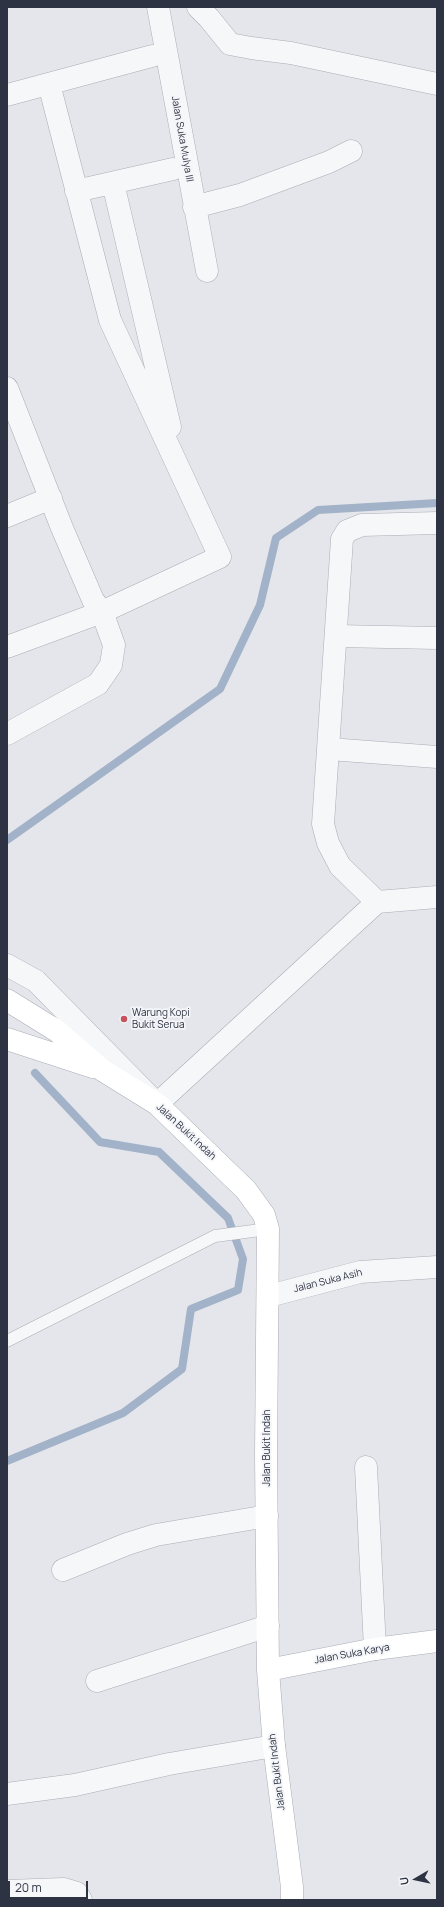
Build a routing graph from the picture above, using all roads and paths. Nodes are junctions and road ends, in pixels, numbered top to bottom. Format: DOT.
graph roads {
  1 [pos="158,7"];
  2 [pos="198,7"];
  3 [pos="152,56"];
  4 [pos="49,84"];
  5 [pos="437,84"];
  6 [pos="7,95"];
  7 [pos="352,150"];
  8 [pos="173,169"];
  9 [pos="113,183"];
  10 [pos="76,191"];
  11 [pos="194,207"];
  12 [pos="207,271"];
  13 [pos="7,388"];
  14 [pos="180,472"];
  15 [pos="51,498"];
  16 [pos="7,516"];
  17 [pos="437,523"];
  18 [pos="102,612"];
  19 [pos="336,636"];
  20 [pos="437,638"];
  21 [pos="7,647"];
  22 [pos="7,734"];
  23 [pos="329,749"];
  24 [pos="437,757"];
  25 [pos="437,897"];
  26 [pos="377,902"];
  27 [pos="7,965"];
  28 [pos="7,1000"];
  29 [pos="12,1043"];
  30 [pos="102,1070"];
  31 [pos="157,1104"];
  32 [pos="268,1229"];
  33 [pos="437,1267"];
  34 [pos="268,1296"];
  35 [pos="7,1341"];
  36 [pos="366,1467"];
  37 [pos="267,1516"];
  38 [pos="63,1570"];
  39 [pos="268,1626"];
  40 [pos="437,1641"];
  41 [pos="375,1649"];
  42 [pos="268,1670"];
  43 [pos="97,1681"];
  44 [pos="274,1746"];
  45 [pos="7,1794"];
  46 [pos="7,1891"];
  47 [pos="81,1900"];
  48 [pos="292,1900"];
  1 -- 11 [label="street, Jalan Suka Mulya III"];
  2 -- 5 [label="street"];
  3 -- 4 [label="street"];
  4 -- 6 [label="street"];
  4 -- 10 [label="street"];
  7 -- 11 [label="street"];
  8 -- 9 [label="street"];
  9 -- 10 [label="street"];
  9 -- 14 [label="street"];
  10 -- 14 [label="street"];
  11 -- 12 [label="street, Jalan Suka Mulya III"];
  13 -- 15 [label="street"];
  14 -- 18 [label="street"];
  15 -- 16 [label="street"];
  15 -- 18 [label="street"];
  17 -- 19 [label="street"];
  18 -- 21 [label="street"];
  18 -- 22 [label="street"];
  19 -- 20 [label="street"];
  19 -- 23 [label="street"];
  23 -- 24 [label="street"];
  23 -- 26 [label="street"];
  25 -- 26 [label="street"];
  26 -- 31 [label="street"];
  27 -- 31 [label="street"];
  28 -- 30 [label="main road, Jalan Bukit Indah"];
  29 -- 30 [label="main road, Jalan Bukit Indah"];
  30 -- 31 [label="main road, Jalan Bukit Indah"];
  31 -- 32 [label="main road, Jalan Bukit Indah"];
  32 -- 34 [label="main road, Jalan Bukit Indah"];
  32 -- 35 [label="lane"];
  33 -- 34 [label="street, Jalan Suka Asih"];
  34 -- 37 [label="main road, Jalan Bukit Indah"];
  36 -- 41 [label="street"];
  37 -- 38 [label="street"];
  37 -- 39 [label="main road, Jalan Bukit Indah"];
  39 -- 42 [label="main road, Jalan Bukit Indah"];
  39 -- 43 [label="street"];
  40 -- 41 [label="main road, Jalan Suka Karya"];
  41 -- 42 [label="main road, Jalan Suka Karya"];
  42 -- 44 [label="main road, Jalan Bukit Indah"];
  44 -- 45 [label="street"];
  44 -- 48 [label="main road, Jalan Bukit Indah"];
  46 -- 47 [label="street"];
}
